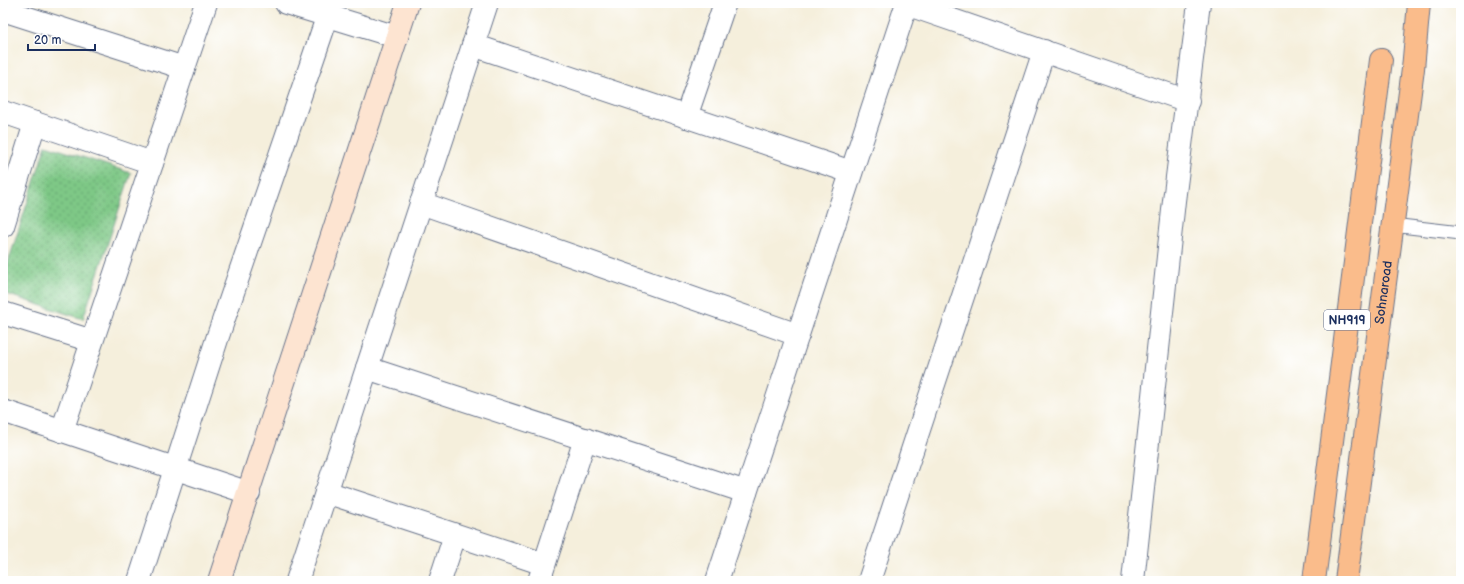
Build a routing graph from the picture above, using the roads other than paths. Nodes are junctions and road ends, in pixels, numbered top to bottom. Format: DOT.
graph roads {
  1 [pos="206,3"];
  2 [pos="286,3"];
  3 [pos="408,3"];
  4 [pos="486,3"];
  5 [pos="725,3"];
  6 [pos="1199,3"];
  7 [pos="1419,3"];
  8 [pos="907,4"];
  9 [pos="3,10"];
  10 [pos="329,10"];
  11 [pos="397,37"];
  12 [pos="473,45"];
  13 [pos="1044,51"];
  14 [pos="1381,60"];
  15 [pos="184,68"];
  16 [pos="1188,101"];
  17 [pos="3,112"];
  18 [pos="686,117"];
  19 [pos="35,123"];
  20 [pos="152,163"];
  21 [pos="851,172"];
  22 [pos="421,203"];
  23 [pos="1392,225"];
  24 [pos="3,226"];
  25 [pos="1461,233"];
  26 [pos="3,312"];
  27 [pos="798,335"];
  28 [pos="92,341"];
  29 [pos="367,368"];
  30 [pos="3,411"];
  31 [pos="62,431"];
  32 [pos="585,439"];
  33 [pos="175,468"];
  34 [pos="326,492"];
  35 [pos="746,492"];
  36 [pos="249,493"];
  37 [pos="455,535"];
  38 [pos="541,573"];
  39 [pos="139,581"];
  40 [pos="219,581"];
  41 [pos="297,581"];
  42 [pos="440,581"];
  43 [pos="717,581"];
  44 [pos="869,581"];
  45 [pos="1133,581"];
  46 [pos="1314,581"];
  47 [pos="1346,581"];
  1 -- 15 [label="street"];
  2 -- 10 [label="street"];
  3 -- 11 [label="street"];
  4 -- 12 [label="street"];
  5 -- 18 [label="street"];
  6 -- 16 [label="street"];
  7 -- 23 [label="highway, Sohnaroad / NH919"];
  8 -- 13 [label="street"];
  8 -- 21 [label="street"];
  9 -- 15 [label="street"];
  10 -- 11 [label="street"];
  10 -- 33 [label="street"];
  11 -- 36 [label="street"];
  12 -- 18 [label="street"];
  12 -- 22 [label="street"];
  13 -- 16 [label="street"];
  13 -- 44 [label="street"];
  14 -- 46 [label="highway, NH919"];
  15 -- 20 [label="street"];
  16 -- 45 [label="street"];
  17 -- 19 [label="street"];
  18 -- 21 [label="street"];
  19 -- 20 [label="street"];
  19 -- 24 [label="street"];
  20 -- 28 [label="street"];
  21 -- 27 [label="street"];
  22 -- 27 [label="street"];
  22 -- 29 [label="street"];
  23 -- 25 [label="lane"];
  23 -- 47 [label="highway, Sohnaroad / NH919"];
  26 -- 28 [label="street"];
  27 -- 35 [label="street"];
  28 -- 31 [label="street"];
  29 -- 32 [label="street"];
  29 -- 34 [label="street"];
  30 -- 31 [label="street"];
  31 -- 33 [label="street"];
  32 -- 35 [label="street"];
  32 -- 38 [label="street"];
  33 -- 36 [label="street"];
  33 -- 39 [label="street"];
  34 -- 37 [label="street"];
  34 -- 41 [label="street"];
  35 -- 43 [label="street"];
  36 -- 40 [label="street"];
  37 -- 38 [label="street"];
  37 -- 42 [label="street"];
}
